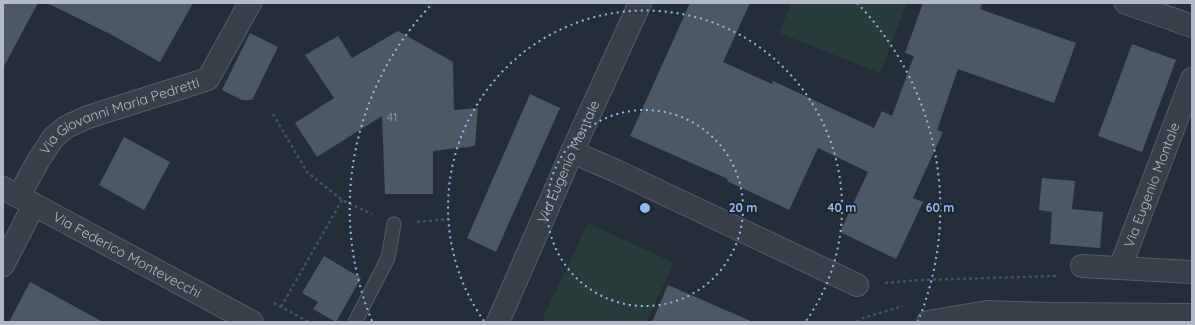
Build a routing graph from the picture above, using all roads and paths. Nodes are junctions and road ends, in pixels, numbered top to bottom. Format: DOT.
graph roads {
  1 [pos="250,3"];
  2 [pos="640,3"];
  3 [pos="1126,3"];
  4 [pos="1192,26"];
  5 [pos="1192,80"];
  6 [pos="273,114"];
  7 [pos="572,152"];
  8 [pos="18,196"];
  9 [pos="342,200"];
  10 [pos="450,219"];
  11 [pos="394,224"];
  12 [pos="3,265"];
  13 [pos="1082,266"];
  14 [pos="1120,268"];
  15 [pos="1192,272"];
  16 [pos="857,285"];
  17 [pos="1192,315"];
  18 [pos="252,322"];
  19 [pos="310,322"];
  20 [pos="355,322"];
  21 [pos="498,322"];
  22 [pos="928,322"];
  1 -- 8 [label="street, Via Giovanni Maria Pedretti"];
  2 -- 7 [label="street, Via Eugenio Montale"];
  3 -- 4 [label="street"];
  5 -- 14 [label="street, Via Eugenio Montale"];
  6 -- 9 [label="path"];
  7 -- 16 [label="street"];
  7 -- 21 [label="street, Via Eugenio Montale"];
  8 -- 12 [label="street, Via Giovanni Maria Pedretti"];
  8 -- 18 [label="street, Via Federico Montevecchi"];
  9 -- 11 [label="path"];
  9 -- 19 [label="path"];
  10 -- 11 [label="path"];
  11 -- 20 [label="lane"];
  13 -- 14 [label="street, Via Eugenio Montale"];
  13 -- 16 [label="path"];
  14 -- 15 [label="street, Via Eugenio Montale"];
  17 -- 22 [label="street"];
}
